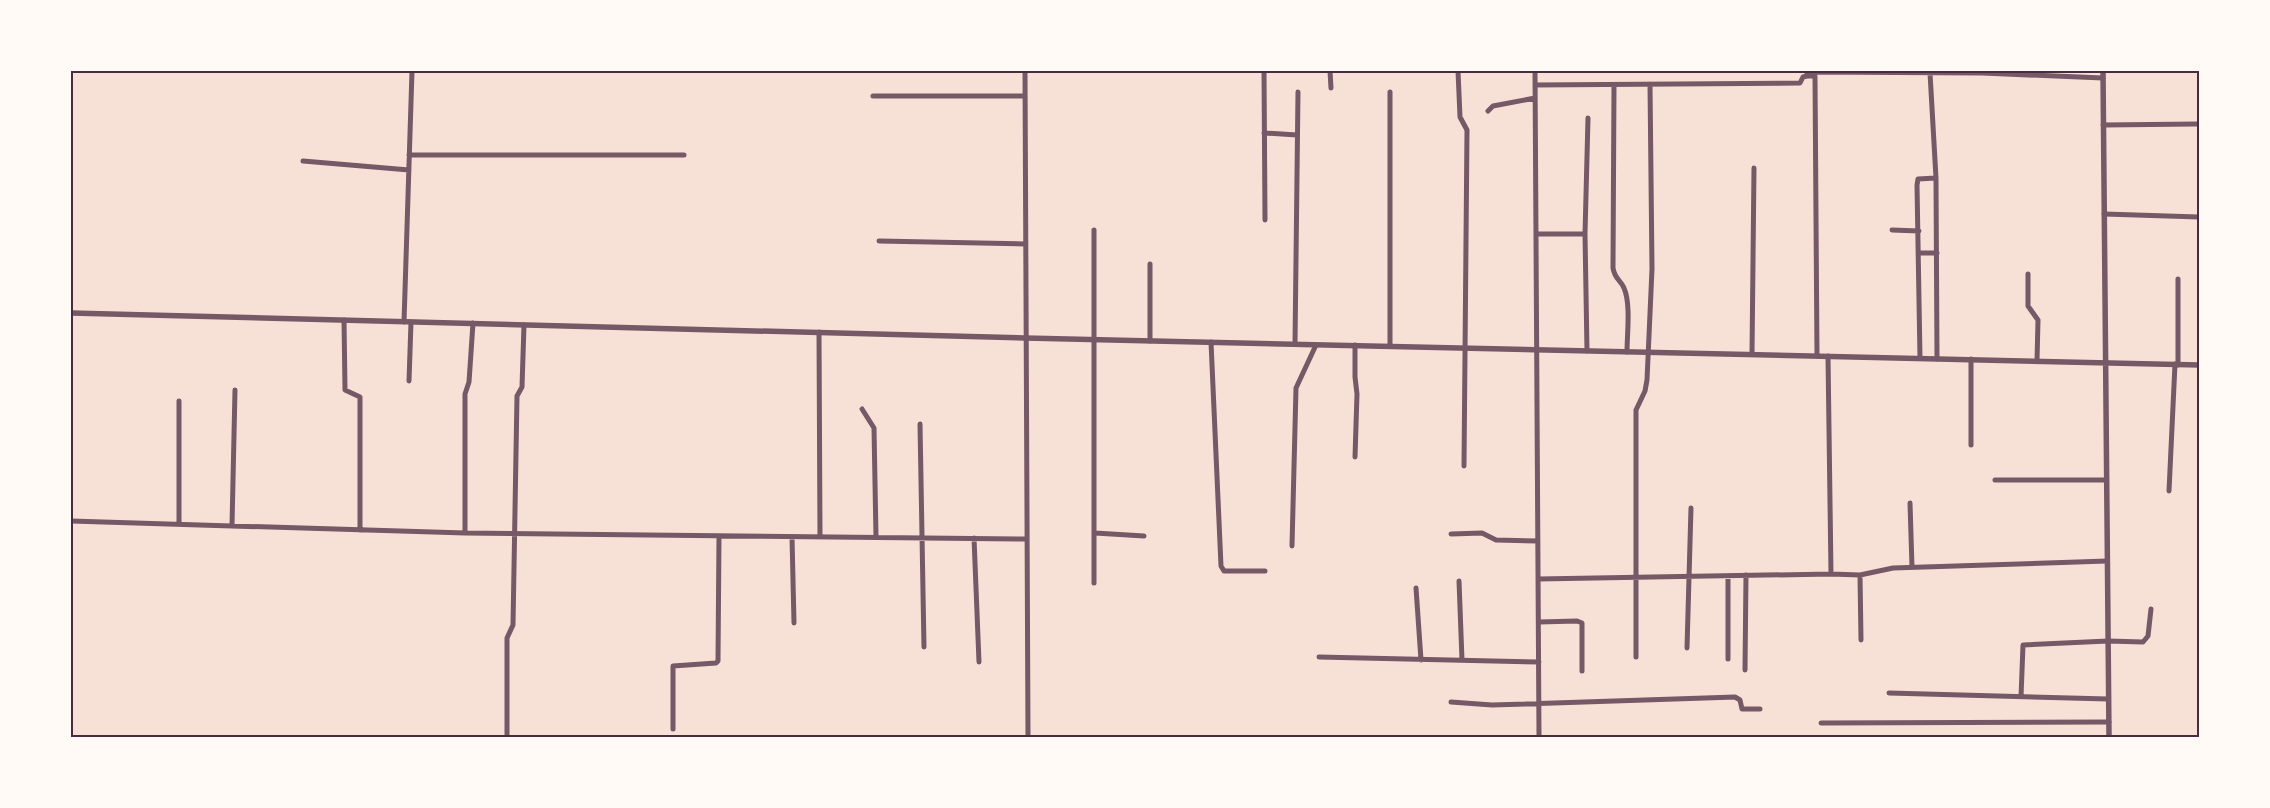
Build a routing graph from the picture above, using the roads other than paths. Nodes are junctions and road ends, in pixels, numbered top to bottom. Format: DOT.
graph roads {
  1 [pos="412,71"];
  2 [pos="1025,71"];
  3 [pos="1264,71"];
  4 [pos="1330,71"];
  5 [pos="1458,71"];
  6 [pos="1535,71"];
  7 [pos="1807,73"];
  8 [pos="1930,73"];
  9 [pos="2103,75"];
  10 [pos="1650,84"];
  11 [pos="1535,85"];
  12 [pos="1614,85"];
  13 [pos="1331,88"];
  14 [pos="1298,92"];
  15 [pos="1390,92"];
  16 [pos="872,96"];
  17 [pos="1025,96"];
  18 [pos="1535,98"];
  19 [pos="1488,111"];
  20 [pos="1588,118"];
  21 [pos="2197,124"];
  22 [pos="2103,125"];
  23 [pos="1264,133"];
  24 [pos="1297,135"];
  25 [pos="409,155"];
  26 [pos="684,155"];
  27 [pos="303,161"];
  28 [pos="1754,168"];
  29 [pos="409,170"];
  30 [pos="1936,178"];
  31 [pos="2104,214"];
  32 [pos="2199,217"];
  33 [pos="1265,220"];
  34 [pos="1094,230"];
  35 [pos="1892,230"];
  36 [pos="1919,231"];
  37 [pos="1536,234"];
  38 [pos="1585,234"];
  39 [pos="879,240"];
  40 [pos="1025,244"];
  41 [pos="1937,253"];
  42 [pos="1919,254"];
  43 [pos="1150,264"];
  44 [pos="2028,274"];
  45 [pos="2178,279"];
  46 [pos="71,313"];
  47 [pos="344,320"];
  48 [pos="408,322"];
  49 [pos="472,323"];
  50 [pos="524,325"];
  51 [pos="819,332"];
  52 [pos="1025,338"];
  53 [pos="1096,340"];
  54 [pos="1150,341"];
  55 [pos="1211,342"];
  56 [pos="1295,344"];
  57 [pos="1316,344"];
  58 [pos="1355,345"];
  59 [pos="1390,346"];
  60 [pos="1464,348"];
  61 [pos="1537,350"];
  62 [pos="1587,351"];
  63 [pos="1627,352"];
  64 [pos="1647,352"];
  65 [pos="1752,354"];
  66 [pos="1818,356"];
  67 [pos="1828,356"];
  68 [pos="1920,358"];
  69 [pos="1937,358"];
  70 [pos="1971,359"];
  71 [pos="2037,361"];
  72 [pos="2105,362"];
  73 [pos="2176,364"];
  74 [pos="2199,365"];
  75 [pos="409,381"];
  76 [pos="235,390"];
  77 [pos="180,401"];
  78 [pos="862,409"];
  79 [pos="920,424"];
  80 [pos="1971,445"];
  81 [pos="1355,458"];
  82 [pos="1464,466"];
  83 [pos="1995,480"];
  84 [pos="2106,480"];
  85 [pos="2169,491"];
  86 [pos="1910,503"];
  87 [pos="1691,508"];
  88 [pos="71,521"];
  89 [pos="179,524"];
  90 [pos="232,526"];
  91 [pos="360,530"];
  92 [pos="465,533"];
  93 [pos="1095,533"];
  94 [pos="513,534"];
  95 [pos="1452,534"];
  96 [pos="719,536"];
  97 [pos="1144,536"];
  98 [pos="792,537"];
  99 [pos="820,537"];
  100 [pos="876,538"];
  101 [pos="924,538"];
  102 [pos="974,538"];
  103 [pos="1027,539"];
  104 [pos="1538,541"];
  105 [pos="1292,546"];
  106 [pos="2107,561"];
  107 [pos="1912,567"];
  108 [pos="1266,571"];
  109 [pos="1831,574"];
  110 [pos="1688,575"];
  111 [pos="1746,575"];
  112 [pos="1860,575"];
  113 [pos="1728,576"];
  114 [pos="1635,577"];
  115 [pos="1538,579"];
  116 [pos="1460,582"];
  117 [pos="1094,583"];
  118 [pos="1416,588"];
  119 [pos="2151,609"];
  120 [pos="1538,622"];
  121 [pos="794,623"];
  122 [pos="1861,640"];
  123 [pos="2108,641"];
  124 [pos="924,647"];
  125 [pos="1686,648"];
  126 [pos="1319,657"];
  127 [pos="1636,657"];
  128 [pos="1728,659"];
  129 [pos="1421,660"];
  130 [pos="1462,660"];
  131 [pos="979,662"];
  132 [pos="1539,662"];
  133 [pos="1745,670"];
  134 [pos="1582,671"];
  135 [pos="1890,693"];
  136 [pos="2021,697"];
  137 [pos="2108,699"];
  138 [pos="1450,702"];
  139 [pos="1539,703"];
  140 [pos="1760,709"];
  141 [pos="2109,722"];
  142 [pos="1820,723"];
  143 [pos="673,729"];
  144 [pos="507,737"];
  145 [pos="1028,737"];
  146 [pos="1539,737"];
  147 [pos="2109,737"];
  1 -- 25 [label="street"];
  2 -- 17 [label="street"];
  3 -- 23 [label="street"];
  4 -- 13 [label="street"];
  5 -- 60 [label="street"];
  6 -- 11 [label="street"];
  7 -- 8 [label="street"];
  7 -- 10 [label="street"];
  7 -- 66 [label="street"];
  8 -- 9 [label="street"];
  8 -- 30 [label="street"];
  9 -- 22 [label="street"];
  10 -- 12 [label="street"];
  10 -- 64 [label="street"];
  11 -- 12 [label="street"];
  11 -- 18 [label="street"];
  12 -- 63 [label="street"];
  14 -- 24 [label="street"];
  15 -- 59 [label="street"];
  16 -- 17 [label="street"];
  17 -- 40 [label="street"];
  18 -- 19 [label="street"];
  18 -- 37 [label="street"];
  20 -- 38 [label="street"];
  21 -- 22 [label="street"];
  22 -- 31 [label="street"];
  23 -- 24 [label="street"];
  23 -- 33 [label="street"];
  24 -- 56 [label="street"];
  25 -- 26 [label="street"];
  25 -- 29 [label="street"];
  27 -- 29 [label="street"];
  28 -- 65 [label="street"];
  29 -- 48 [label="street"];
  30 -- 36 [label="street"];
  30 -- 41 [label="street"];
  31 -- 32 [label="street"];
  31 -- 72 [label="street"];
  34 -- 53 [label="street"];
  35 -- 36 [label="street"];
  36 -- 42 [label="street"];
  37 -- 38 [label="street"];
  37 -- 61 [label="street"];
  38 -- 62 [label="street"];
  39 -- 40 [label="street"];
  40 -- 52 [label="street"];
  41 -- 42 [label="street"];
  41 -- 69 [label="street"];
  42 -- 68 [label="street"];
  43 -- 54 [label="street"];
  44 -- 71 [label="street"];
  45 -- 73 [label="street"];
  46 -- 47 [label="street"];
  47 -- 48 [label="street"];
  47 -- 91 [label="street"];
  48 -- 49 [label="street"];
  48 -- 75 [label="street"];
  49 -- 50 [label="street"];
  49 -- 92 [label="street"];
  50 -- 51 [label="street"];
  50 -- 94 [label="street"];
  51 -- 52 [label="street"];
  51 -- 99 [label="street"];
  52 -- 53 [label="street"];
  52 -- 103 [label="street"];
  53 -- 54 [label="street"];
  53 -- 93 [label="street"];
  54 -- 55 [label="street"];
  55 -- 56 [label="street"];
  55 -- 108 [label="street"];
  56 -- 57 [label="street"];
  57 -- 58 [label="street"];
  57 -- 105 [label="street"];
  58 -- 59 [label="street"];
  58 -- 81 [label="street"];
  59 -- 60 [label="street"];
  60 -- 61 [label="street"];
  60 -- 82 [label="street"];
  61 -- 62 [label="street"];
  61 -- 104 [label="street"];
  62 -- 63 [label="street"];
  63 -- 64 [label="street"];
  64 -- 65 [label="street"];
  64 -- 114 [label="street"];
  65 -- 66 [label="street"];
  66 -- 67 [label="street"];
  67 -- 68 [label="street"];
  67 -- 109 [label="street"];
  68 -- 69 [label="street"];
  69 -- 70 [label="street"];
  70 -- 71 [label="street"];
  70 -- 80 [label="street"];
  71 -- 72 [label="street"];
  72 -- 73 [label="street"];
  72 -- 84 [label="street"];
  73 -- 74 [label="street"];
  73 -- 85 [label="street"];
  76 -- 90 [label="street"];
  77 -- 89 [label="street"];
  78 -- 100 [label="street"];
  79 -- 101 [label="street"];
  83 -- 84 [label="street"];
  84 -- 106 [label="street"];
  86 -- 107 [label="street"];
  87 -- 110 [label="street"];
  88 -- 89 [label="street"];
  89 -- 90 [label="street"];
  90 -- 91 [label="street"];
  91 -- 92 [label="street"];
  92 -- 94 [label="street"];
  93 -- 97 [label="street"];
  93 -- 117 [label="street"];
  94 -- 96 [label="street"];
  94 -- 144 [label="street"];
  95 -- 104 [label="street"];
  96 -- 98 [label="street"];
  96 -- 143 [label="street"];
  98 -- 99 [label="street"];
  98 -- 121 [label="street"];
  99 -- 100 [label="street"];
  100 -- 101 [label="street"];
  101 -- 102 [label="street"];
  101 -- 124 [label="street"];
  102 -- 103 [label="street"];
  102 -- 131 [label="street"];
  103 -- 145 [label="street"];
  104 -- 115 [label="street"];
  106 -- 107 [label="street"];
  106 -- 123 [label="street"];
  107 -- 112 [label="street"];
  109 -- 111 [label="street"];
  109 -- 112 [label="street"];
  110 -- 113 [label="street"];
  110 -- 114 [label="street"];
  110 -- 125 [label="street"];
  111 -- 113 [label="street"];
  111 -- 133 [label="street"];
  112 -- 122 [label="street"];
  113 -- 128 [label="street"];
  114 -- 115 [label="street"];
  114 -- 127 [label="street"];
  115 -- 120 [label="street"];
  116 -- 130 [label="street"];
  118 -- 129 [label="street"];
  119 -- 123 [label="street"];
  120 -- 132 [label="street"];
  120 -- 134 [label="street"];
  123 -- 136 [label="street"];
  123 -- 137 [label="street"];
  126 -- 129 [label="street"];
  129 -- 130 [label="street"];
  130 -- 132 [label="street"];
  132 -- 139 [label="street"];
  135 -- 136 [label="street"];
  136 -- 137 [label="street"];
  137 -- 141 [label="street"];
  138 -- 139 [label="street"];
  139 -- 140 [label="street"];
  139 -- 146 [label="street"];
  141 -- 142 [label="street"];
  141 -- 147 [label="street"];
}
